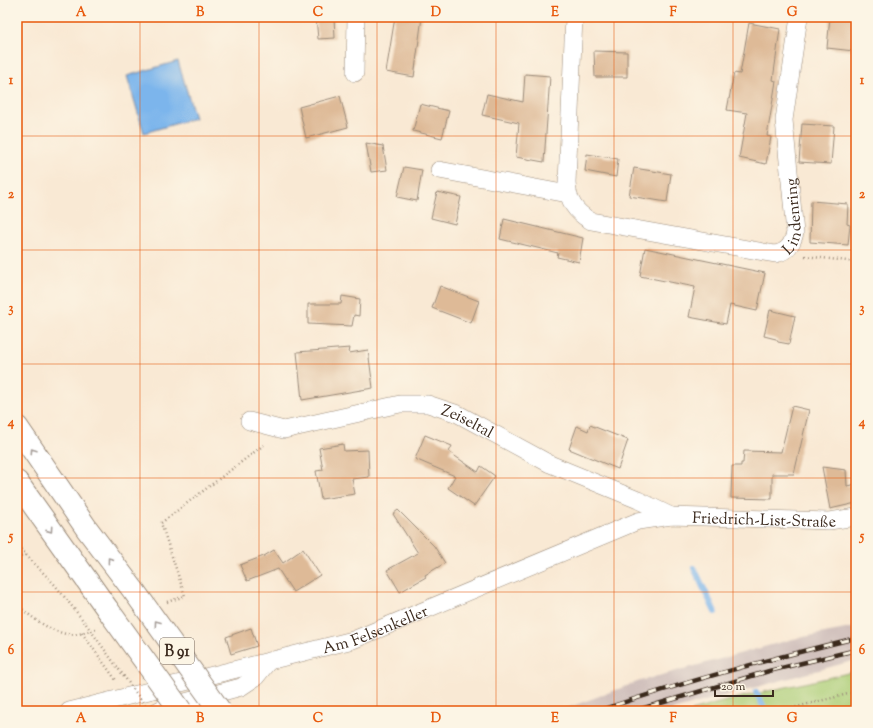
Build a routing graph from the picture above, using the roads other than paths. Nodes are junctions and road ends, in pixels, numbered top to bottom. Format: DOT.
graph roads {
  1 [pos="356,17"];
  2 [pos="574,17"];
  3 [pos="798,17"];
  4 [pos="355,73"];
  5 [pos="439,170"];
  6 [pos="568,194"];
  7 [pos="249,422"];
  8 [pos="17,427"];
  9 [pos="17,482"];
  10 [pos="671,516"];
  11 [pos="856,517"];
  12 [pos="268,662"];
  13 [pos="69,711"];
  14 [pos="157,711"];
  15 [pos="181,711"];
  16 [pos="220,711"];
  1 -- 4 [label="street"];
  2 -- 6 [label="street"];
  3 -- 6 [label="street, Lindenring"];
  5 -- 6 [label="street"];
  7 -- 10 [label="street, Zeiseltal"];
  16 -- 8 [label="highway, B 91, one-way, bridge"];
  9 -- 15 [label="highway, B 91, one-way, bridge"];
  10 -- 11 [label="street, Friedrich-List-Straße"];
  10 -- 12 [label="street, Am Felsenkeller"];
  12 -- 13 [label="street, Am Felsenkeller"];
  12 -- 14 [label="street"];
}
